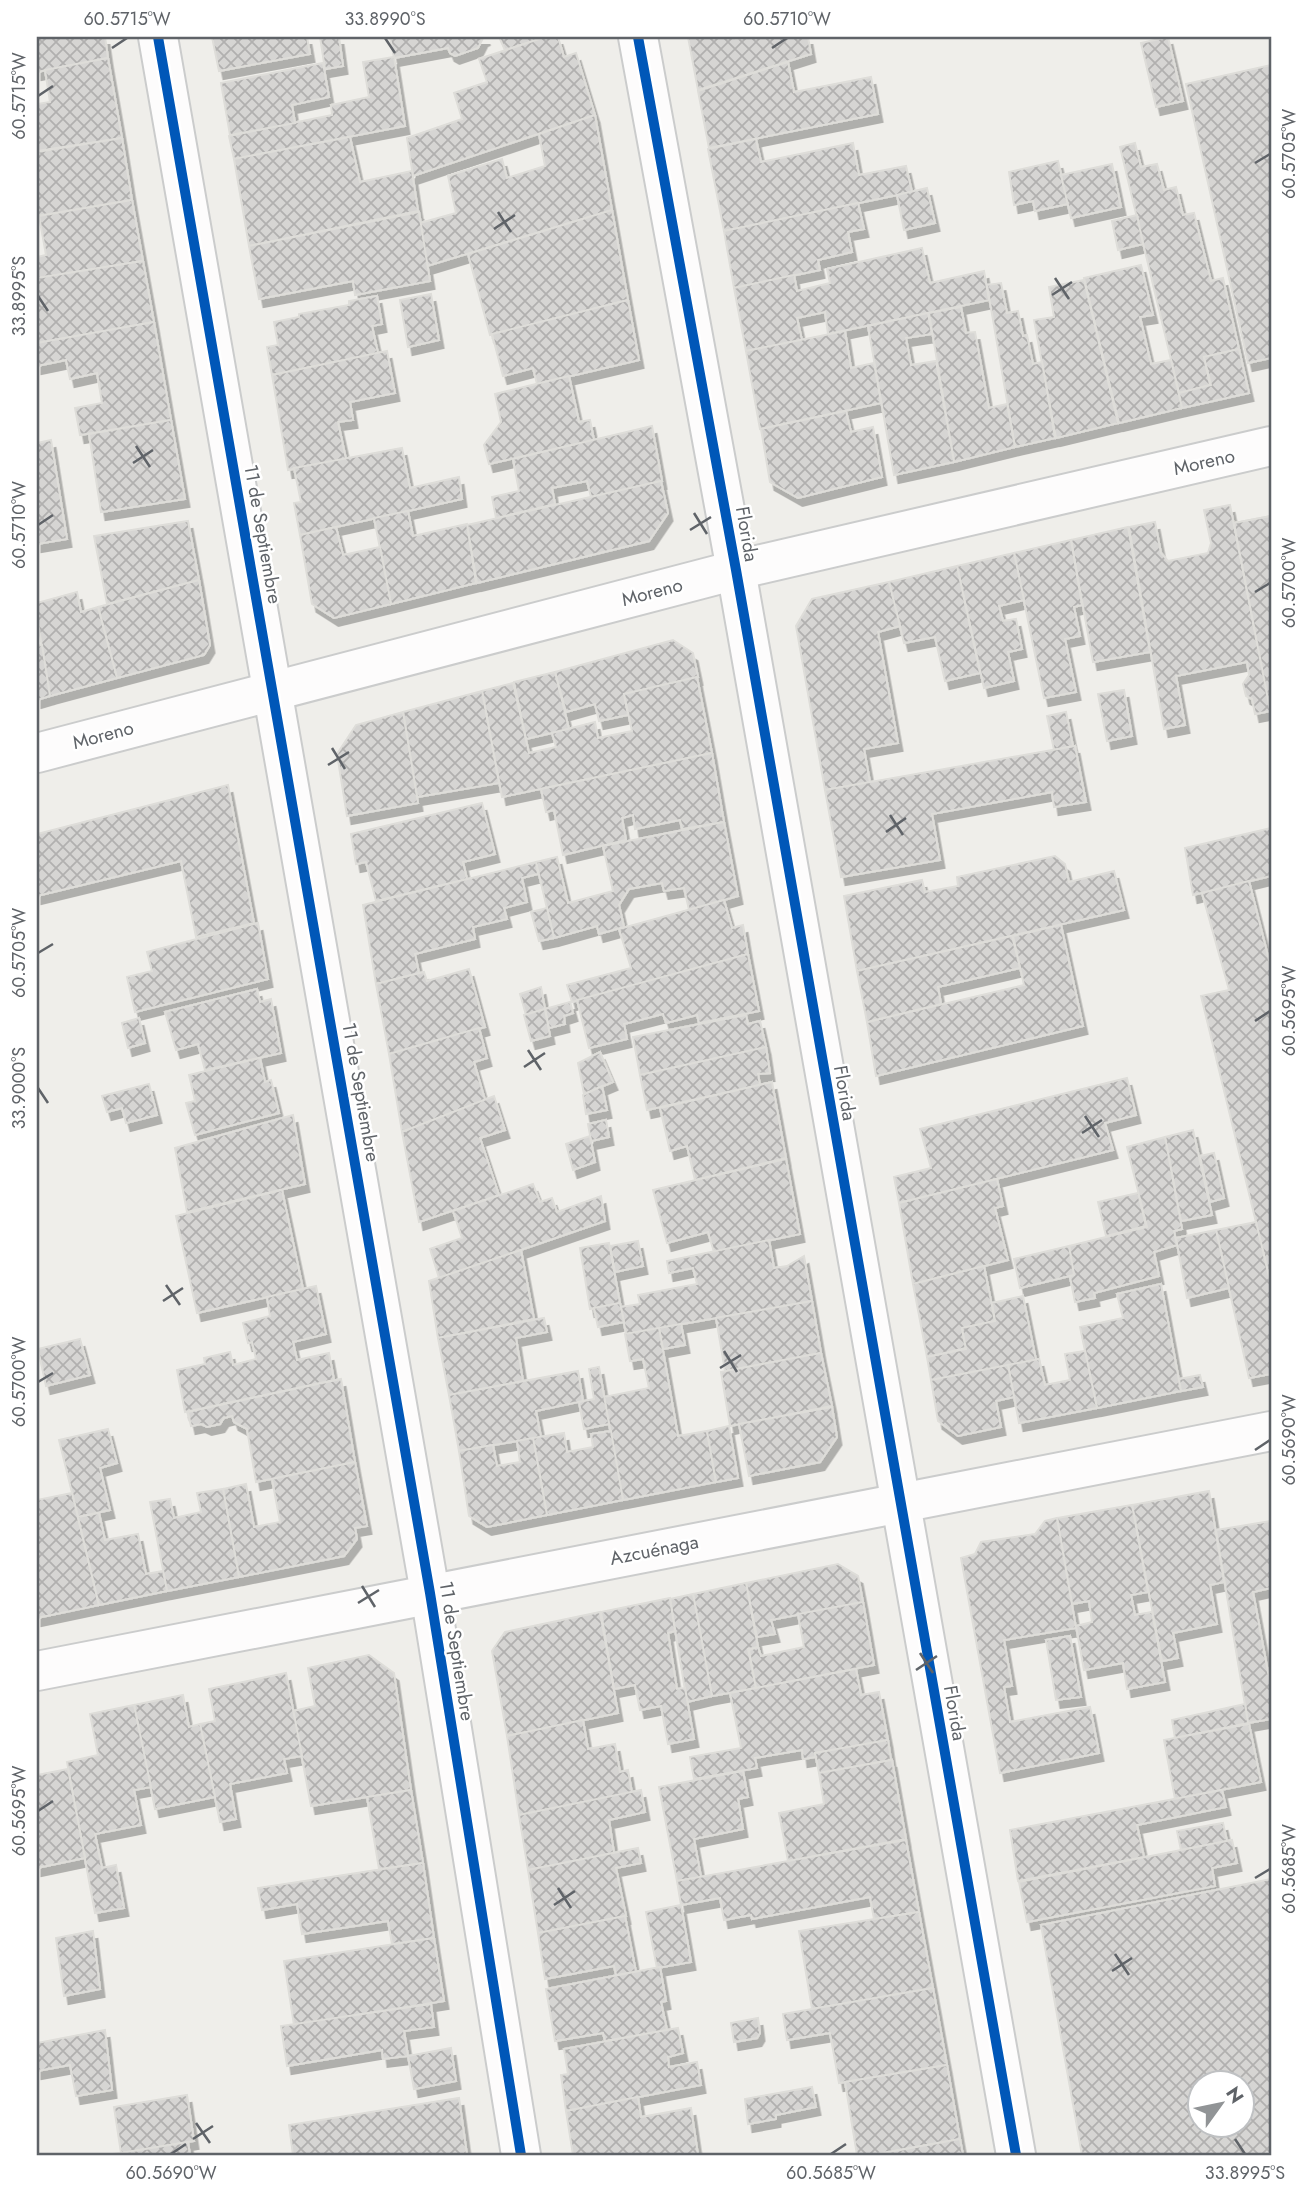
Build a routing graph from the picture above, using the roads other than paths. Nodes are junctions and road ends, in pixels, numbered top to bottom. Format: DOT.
graph roads {
  1 [pos="158,37"];
  2 [pos="638,37"];
  3 [pos="1271,446"];
  4 [pos="736,570"];
  5 [pos="273,690"];
  6 [pos="37,753"];
  7 [pos="1271,1431"];
  8 [pos="900,1502"];
  9 [pos="430,1593"];
  10 [pos="37,1671"];
  11 [pos="521,2155"];
  12 [pos="1016,2155"];
  1 -- 5 [label="street, 11 de Septiembre"];
  2 -- 4 [label="street, Florida"];
  3 -- 4 [label="street, Moreno"];
  4 -- 5 [label="street, Moreno"];
  4 -- 8 [label="street, Florida"];
  5 -- 6 [label="street, Moreno"];
  5 -- 9 [label="street, 11 de Septiembre"];
  7 -- 8 [label="street, Azcuénaga"];
  8 -- 9 [label="street, Azcuénaga"];
  8 -- 12 [label="street, Florida"];
  9 -- 10 [label="street, Azcuénaga"];
  9 -- 11 [label="street, 11 de Septiembre"];
}
